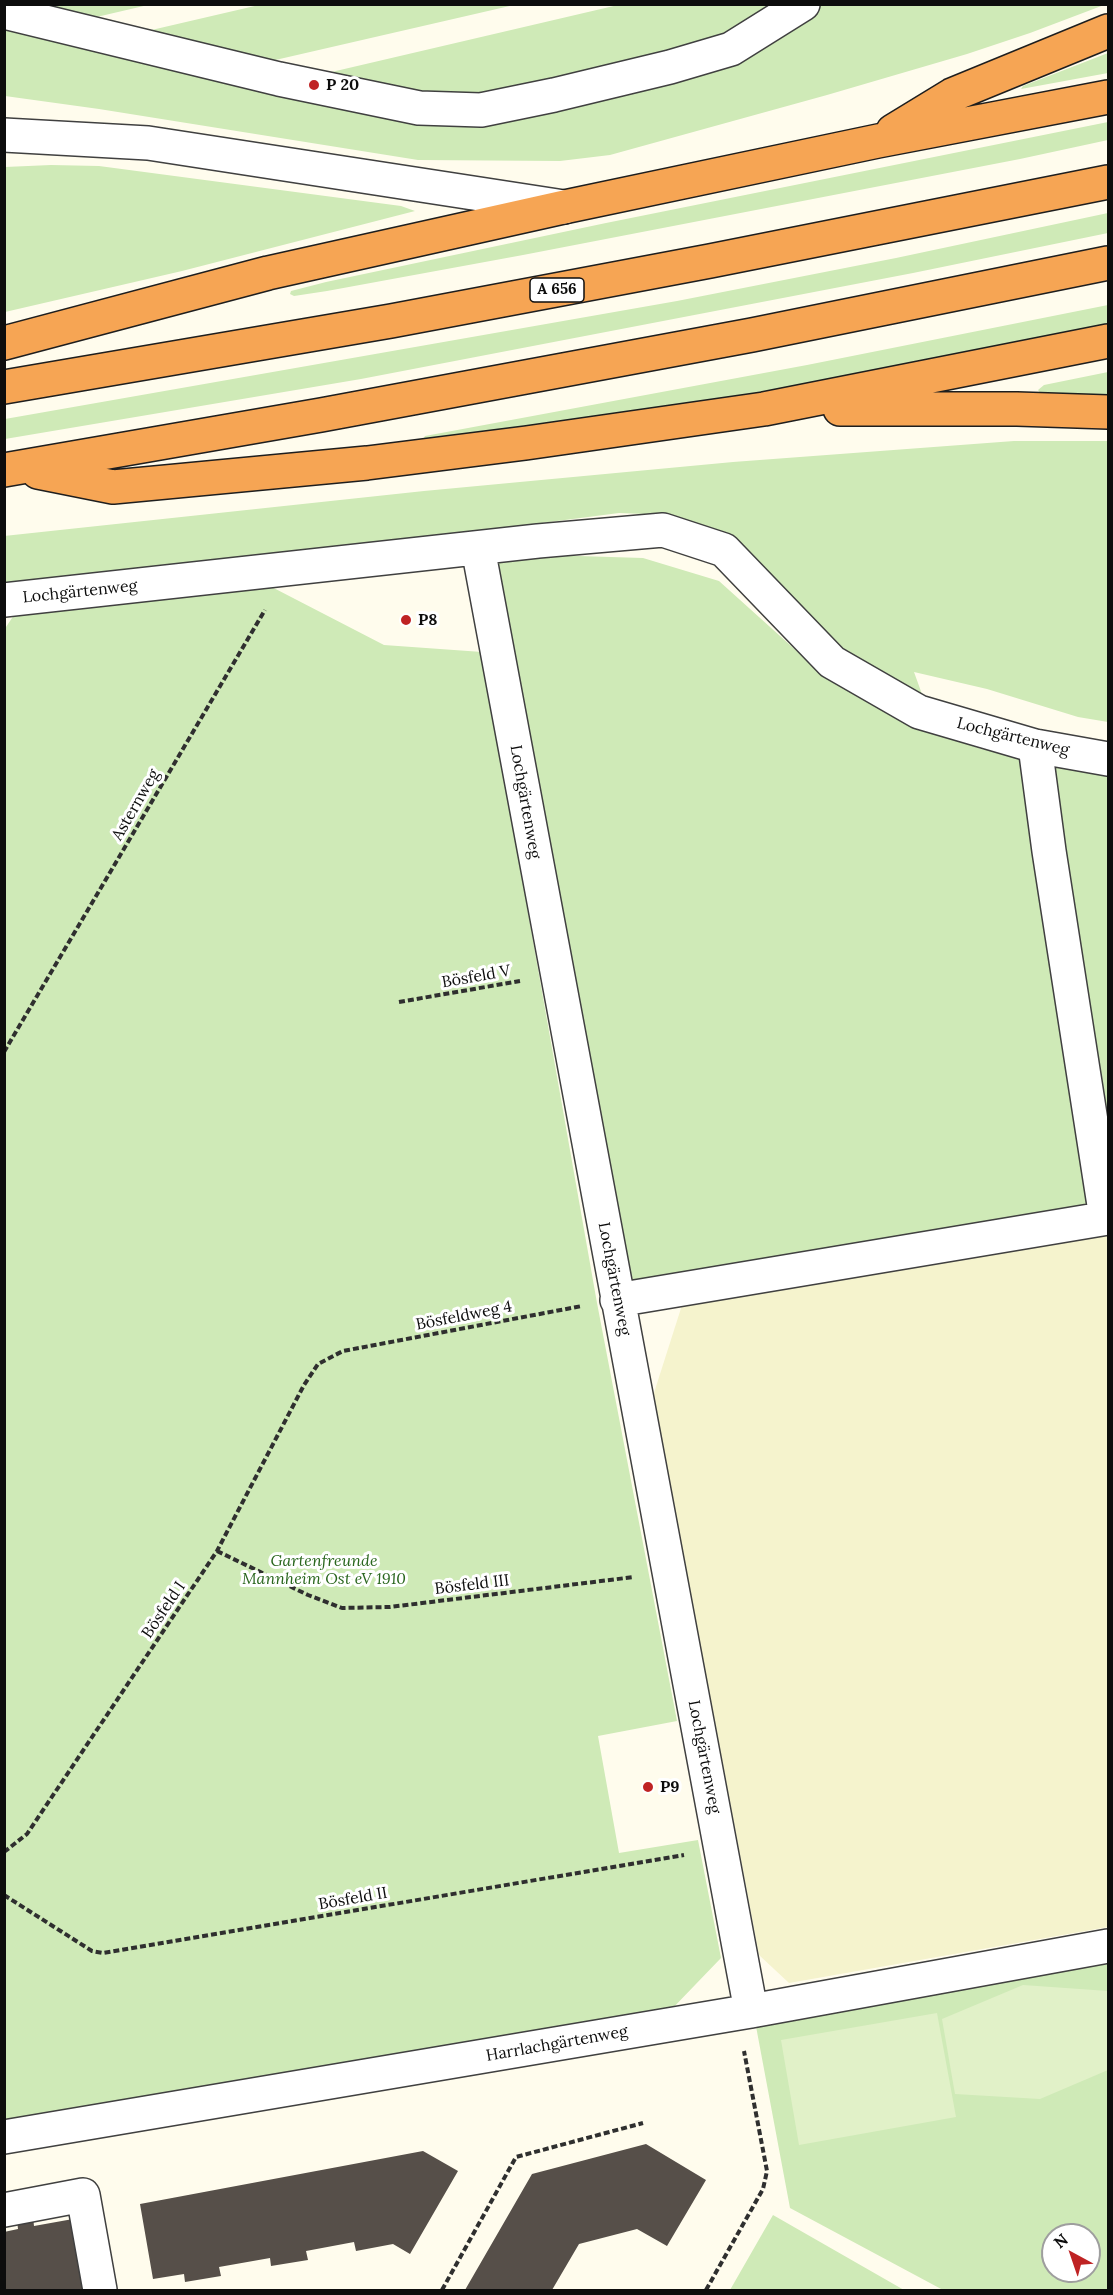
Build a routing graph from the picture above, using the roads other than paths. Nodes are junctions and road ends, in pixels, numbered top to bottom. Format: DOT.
graph roads {
  1 [pos="803,4"];
  2 [pos="4,12"];
  3 [pos="1108,31"];
  4 [pos="1108,97"];
  5 [pos="4,135"];
  6 [pos="878,141"];
  7 [pos="1108,182"];
  8 [pos="564,207"];
  9 [pos="1108,263"];
  10 [pos="1108,341"];
  11 [pos="4,343"];
  12 [pos="4,387"];
  13 [pos="764,409"];
  14 [pos="1108,412"];
  15 [pos="12,469"];
  16 [pos="478,548"];
  17 [pos="4,600"];
  18 [pos="1035,746"];
  19 [pos="1108,759"];
  20 [pos="1107,1218"];
  21 [pos="617,1300"];
  22 [pos="1108,1946"];
  23 [pos="751,2011"];
  24 [pos="4,2137"];
  25 [pos="4,2210"];
  26 [pos="100,2290"];
  1 -- 2 [label="lane"];
  3 -- 6 [label="highway"];
  4 -- 6 [label="highway"];
  5 -- 8 [label="lane"];
  6 -- 8 [label="highway"];
  7 -- 12 [label="highway, A 656"];
  8 -- 11 [label="highway"];
  9 -- 15 [label="highway"];
  10 -- 13 [label="highway"];
  13 -- 14 [label="highway"];
  13 -- 15 [label="highway"];
  16 -- 17 [label="lane, Lochgärtenweg"];
  16 -- 18 [label="lane, Lochgärtenweg"];
  16 -- 21 [label="lane, Lochgärtenweg"];
  18 -- 19 [label="lane, Lochgärtenweg"];
  18 -- 20 [label="lane"];
  20 -- 21 [label="lane"];
  21 -- 23 [label="lane, Lochgärtenweg"];
  22 -- 23 [label="lane, Harrlachgärtenweg"];
  23 -- 24 [label="lane, Harrlachgärtenweg"];
  25 -- 26 [label="lane"];
}
